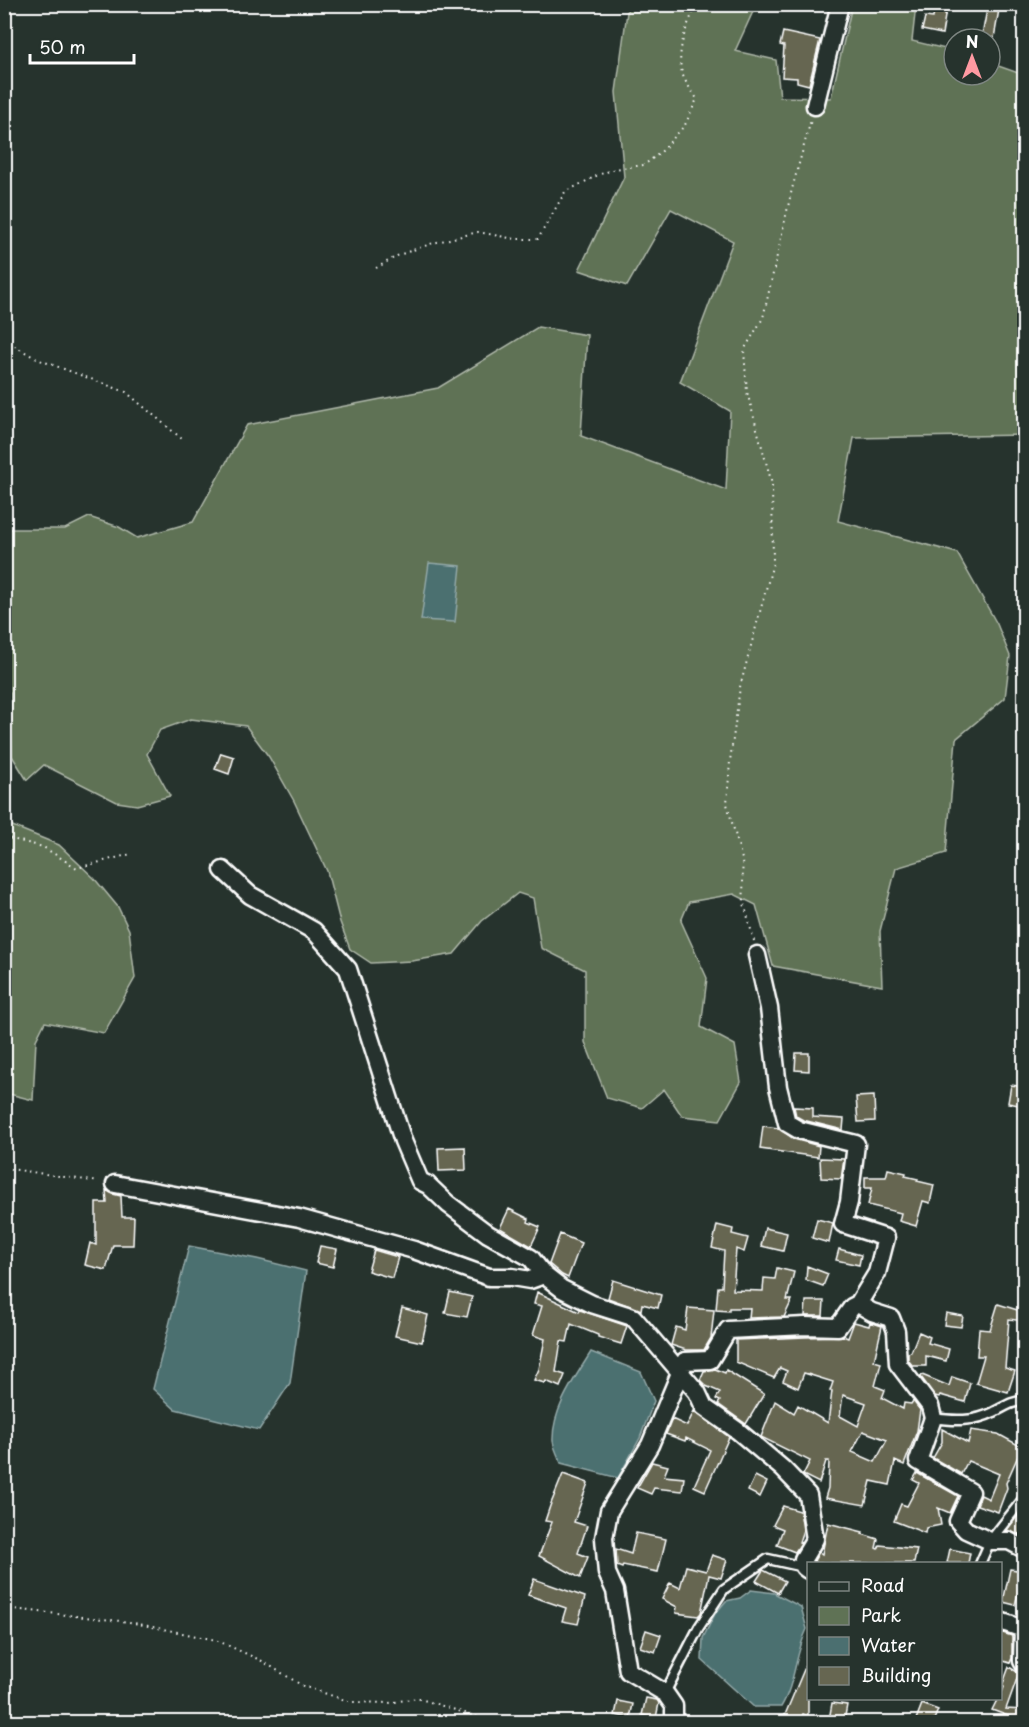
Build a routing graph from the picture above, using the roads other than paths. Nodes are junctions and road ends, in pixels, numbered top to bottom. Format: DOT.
graph roads {
  1 [pos="840,4"];
  2 [pos="815,106"];
  3 [pos="223,870"];
  4 [pos="757,955"];
  5 [pos="115,1184"];
  6 [pos="544,1275"];
  7 [pos="858,1304"];
  8 [pos="1024,1401"];
  9 [pos="933,1418"];
  10 [pos="1024,1498"];
  11 [pos="990,1541"];
  12 [pos="1024,1549"];
  13 [pos="980,1562"];
  14 [pos="806,1568"];
  15 [pos="1002,1622"];
  16 [pos="1024,1664"];
  17 [pos="665,1693"];
  18 [pos="674,1722"];
  1 -- 2 [label="street"];
  3 -- 6 [label="street"];
  4 -- 7 [label="street"];
  5 -- 6 [label="street"];
  6 -- 14 [label="street"];
  7 -- 9 [label="street"];
  7 -- 17 [label="street"];
  8 -- 9 [label="lane"];
  9 -- 11 [label="street"];
  10 -- 11 [label="lane"];
  11 -- 12 [label="street"];
  11 -- 13 [label="lane"];
  14 -- 17 [label="lane"];
  15 -- 16 [label="street"];
  17 -- 18 [label="street"];
}
